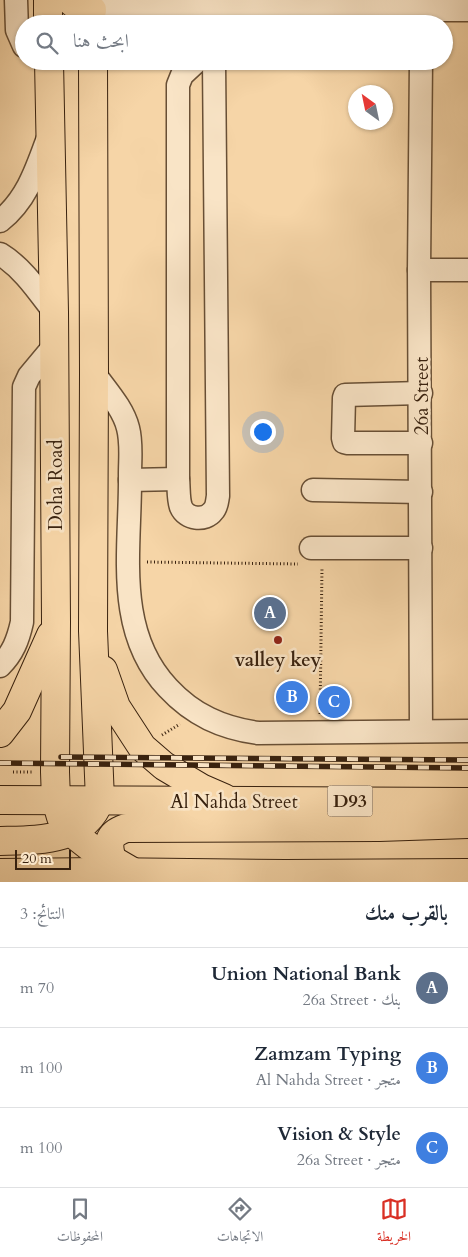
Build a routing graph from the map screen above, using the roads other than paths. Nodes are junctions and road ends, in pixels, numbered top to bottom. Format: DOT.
graph roads {
  1 [pos="16,0"];
  2 [pos="48,0"];
  3 [pos="290,5"];
  4 [pos="87,9"];
  5 [pos="468,10"];
  6 [pos="16,15"];
  7 [pos="48,15"];
  8 [pos="179,15"];
  9 [pos="223,15"];
  10 [pos="399,15"];
  11 [pos="434,15"];
  12 [pos="45,70"];
  13 [pos="93,70"];
  14 [pos="187,70"];
  15 [pos="214,70"];
  16 [pos="421,70"];
  17 [pos="50,134"];
  18 [pos="0,221"];
  19 [pos="0,254"];
  20 [pos="420,270"];
  21 [pos="468,270"];
  22 [pos="54,312"];
  23 [pos="54,346"];
  24 [pos="94,373"];
  25 [pos="421,393"];
  26 [pos="421,443"];
  27 [pos="178,479"];
  28 [pos="130,480"];
  29 [pos="313,485"];
  30 [pos="421,486"];
  31 [pos="421,551"];
  32 [pos="312,557"];
  33 [pos="56,622"];
  34 [pos="93,631"];
  35 [pos="0,666"];
  36 [pos="421,731"];
  37 [pos="468,732"];
  38 [pos="0,733"];
  39 [pos="0,800"];
  40 [pos="56,800"];
  41 [pos="100,800"];
  42 [pos="233,801"];
  43 [pos="468,802"];
  44 [pos="468,824"];
  45 [pos="71,832"];
  46 [pos="0,841"];
  47 [pos="122,866"];
  48 [pos="0,873"];
  49 [pos="468,873"];
  50 [pos="289,878"];
  1 -- 6 [label="street"];
  2 -- 7 [label="main road"];
  3 -- 9 [label="street"];
  3 -- 10 [label="street"];
  4 -- 8 [label="street"];
  5 -- 11 [label="street"];
  12 -- 17 [label="main road, Doha Road"];
  13 -- 24 [label="main road, Doha Road"];
  14 -- 27 [label="street"];
  15 -- 27 [label="street"];
  16 -- 20 [label="street, 26a Street"];
  17 -- 18 [label="street"];
  17 -- 22 [label="main road, Doha Road"];
  19 -- 22 [label="street"];
  20 -- 21 [label="street"];
  20 -- 25 [label="street, 26a Street"];
  22 -- 23 [label="main road, Doha Road"];
  23 -- 33 [label="main road, Doha Road"];
  23 -- 35 [label="street"];
  24 -- 28 [label="street"];
  24 -- 34 [label="main road, Doha Road"];
  25 -- 26 [label="street, 26a Street"];
  25 -- 26 [label="street"];
  26 -- 30 [label="street, 26a Street"];
  27 -- 28 [label="street"];
  28 -- 36 [label="street"];
  29 -- 30 [label="street"];
  30 -- 31 [label="street, 26a Street"];
  31 -- 32 [label="street"];
  31 -- 36 [label="street, 26a Street"];
  33 -- 38 [label="main road"];
  33 -- 40 [label="main road, Doha Road"];
  34 -- 41 [label="main road, Doha Road"];
  34 -- 42 [label="main road"];
  36 -- 37 [label="street"];
  39 -- 40 [label="main road, Al Nahda Street / D93"];
  40 -- 41 [label="main road, Al Nahda Street / D93"];
  40 -- 45 [label="main road, Doha Road"];
  41 -- 42 [label="main road, Al Nahda Street / D93"];
  41 -- 45 [label="main road"];
  42 -- 43 [label="main road, Al Nahda Street / D93"];
  44 -- 47 [label="main road"];
  45 -- 46 [label="main road"];
  45 -- 47 [label="main road, Doha Road"];
  47 -- 48 [label="main road"];
  47 -- 50 [label="main road"];
  49 -- 50 [label="main road"];
}
